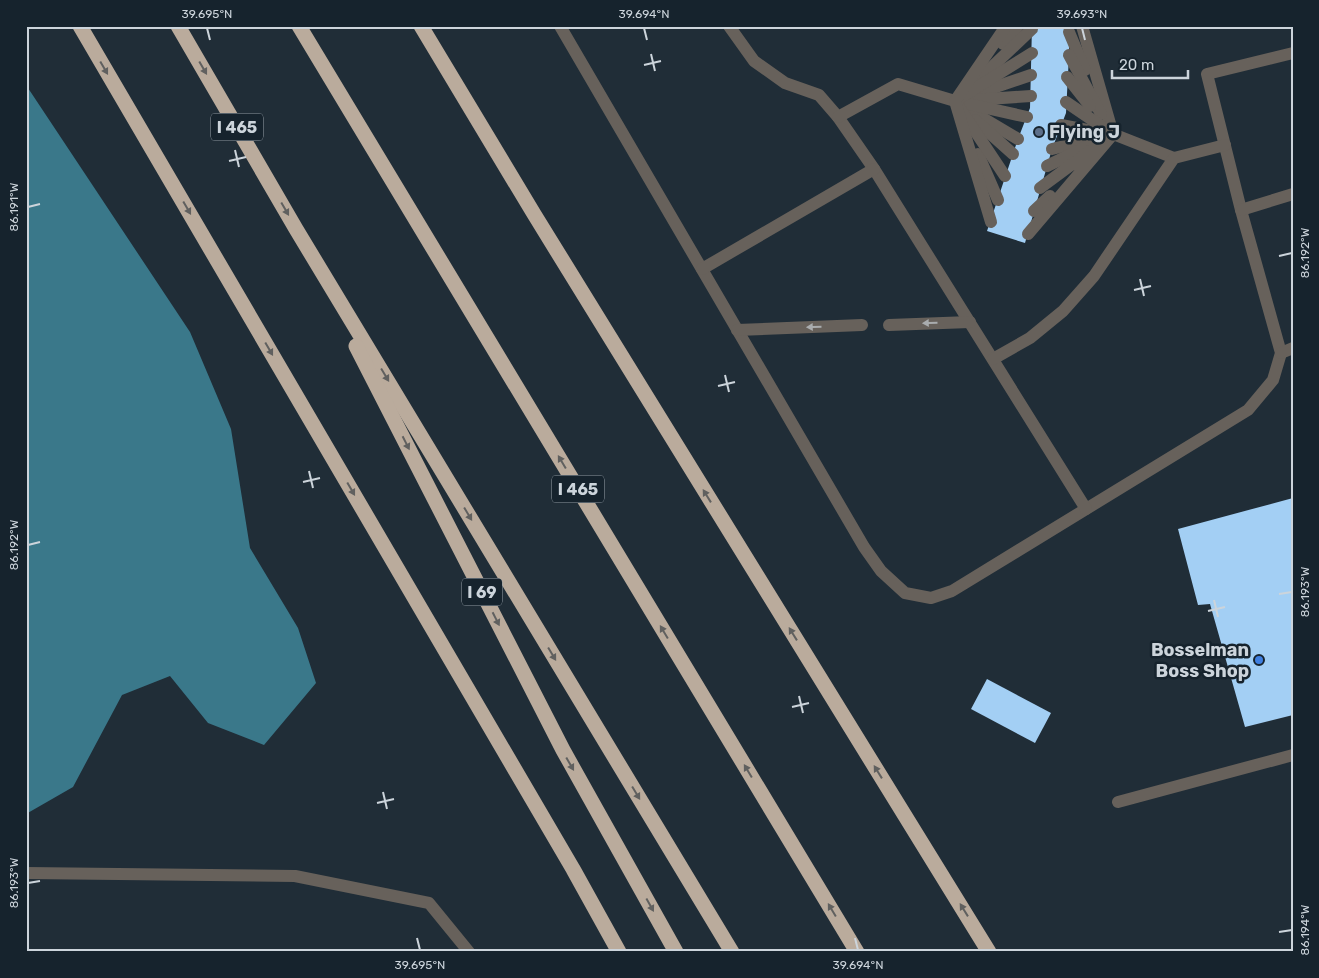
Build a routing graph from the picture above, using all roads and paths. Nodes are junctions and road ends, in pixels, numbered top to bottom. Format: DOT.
graph roads {
  1 [pos="80,26"];
  2 [pos="178,26"];
  3 [pos="299,26"];
  4 [pos="421,26"];
  5 [pos="560,26"];
  6 [pos="729,26"];
  7 [pos="1006,26"];
  8 [pos="1018,26"];
  9 [pos="1082,26"];
  10 [pos="1032,29"];
  11 [pos="1073,29"];
  12 [pos="1032,53"];
  13 [pos="1293,53"];
  14 [pos="1069,55"];
  15 [pos="1031,75"];
  16 [pos="1067,77"];
  17 [pos="1031,96"];
  18 [pos="955,101"];
  19 [pos="1066,102"];
  20 [pos="838,117"];
  21 [pos="1027,117"];
  22 [pos="1061,125"];
  23 [pos="1112,134"];
  24 [pos="1018,139"];
  25 [pos="1225,145"];
  26 [pos="1052,149"];
  27 [pos="1013,154"];
  28 [pos="1174,158"];
  29 [pos="1047,166"];
  30 [pos="874,168"];
  31 [pos="1005,176"];
  32 [pos="1040,188"];
  33 [pos="1293,194"];
  34 [pos="998,200"];
  35 [pos="1242,210"];
  36 [pos="1034,211"];
  37 [pos="991,222"];
  38 [pos="296,229"];
  39 [pos="1028,234"];
  40 [pos="702,269"];
  41 [pos="970,322"];
  42 [pos="862,325"];
  43 [pos="890,325"];
  44 [pos="737,330"];
  45 [pos="1287,350"];
  46 [pos="993,359"];
  47 [pos="1086,509"];
  48 [pos="1293,755"];
  49 [pos="1118,802"];
  50 [pos="26,873"];
  51 [pos="469,952"];
  52 [pos="619,952"];
  53 [pos="676,952"];
  54 [pos="732,952"];
  55 [pos="857,952"];
  56 [pos="989,952"];
  1 -- 52 [label="highway, one-way"];
  2 -- 38 [label="highway, I 465, one-way"];
  55 -- 3 [label="highway, I 465, one-way"];
  56 -- 4 [label="highway, one-way"];
  5 -- 40 [label="lane"];
  6 -- 20 [label="lane"];
  7 -- 18 [label="lane"];
  8 -- 18 [label="lane"];
  9 -- 23 [label="lane"];
  10 -- 18 [label="lane"];
  11 -- 23 [label="lane"];
  12 -- 18 [label="lane"];
  13 -- 25 [label="lane"];
  14 -- 23 [label="lane"];
  15 -- 18 [label="lane"];
  16 -- 23 [label="lane"];
  17 -- 18 [label="lane"];
  18 -- 20 [label="lane"];
  18 -- 21 [label="lane"];
  18 -- 24 [label="lane"];
  18 -- 27 [label="lane"];
  18 -- 31 [label="lane"];
  18 -- 34 [label="lane"];
  18 -- 37 [label="lane"];
  19 -- 23 [label="lane"];
  20 -- 30 [label="lane"];
  22 -- 23 [label="lane"];
  23 -- 26 [label="lane"];
  23 -- 28 [label="lane"];
  23 -- 29 [label="lane"];
  23 -- 32 [label="lane"];
  23 -- 36 [label="lane"];
  23 -- 39 [label="lane"];
  25 -- 28 [label="lane"];
  25 -- 35 [label="lane"];
  28 -- 46 [label="lane"];
  30 -- 40 [label="lane"];
  30 -- 41 [label="lane"];
  33 -- 35 [label="lane"];
  35 -- 45 [label="lane"];
  38 -- 53 [label="highway, I 69, one-way"];
  38 -- 54 [label="highway, I 465, one-way"];
  40 -- 44 [label="lane"];
  41 -- 43 [label="lane, one-way"];
  41 -- 46 [label="lane"];
  42 -- 44 [label="lane, one-way"];
  44 -- 47 [label="lane"];
  45 -- 47 [label="lane"];
  46 -- 47 [label="lane"];
  48 -- 49 [label="lane"];
  50 -- 51 [label="lane"];
}
